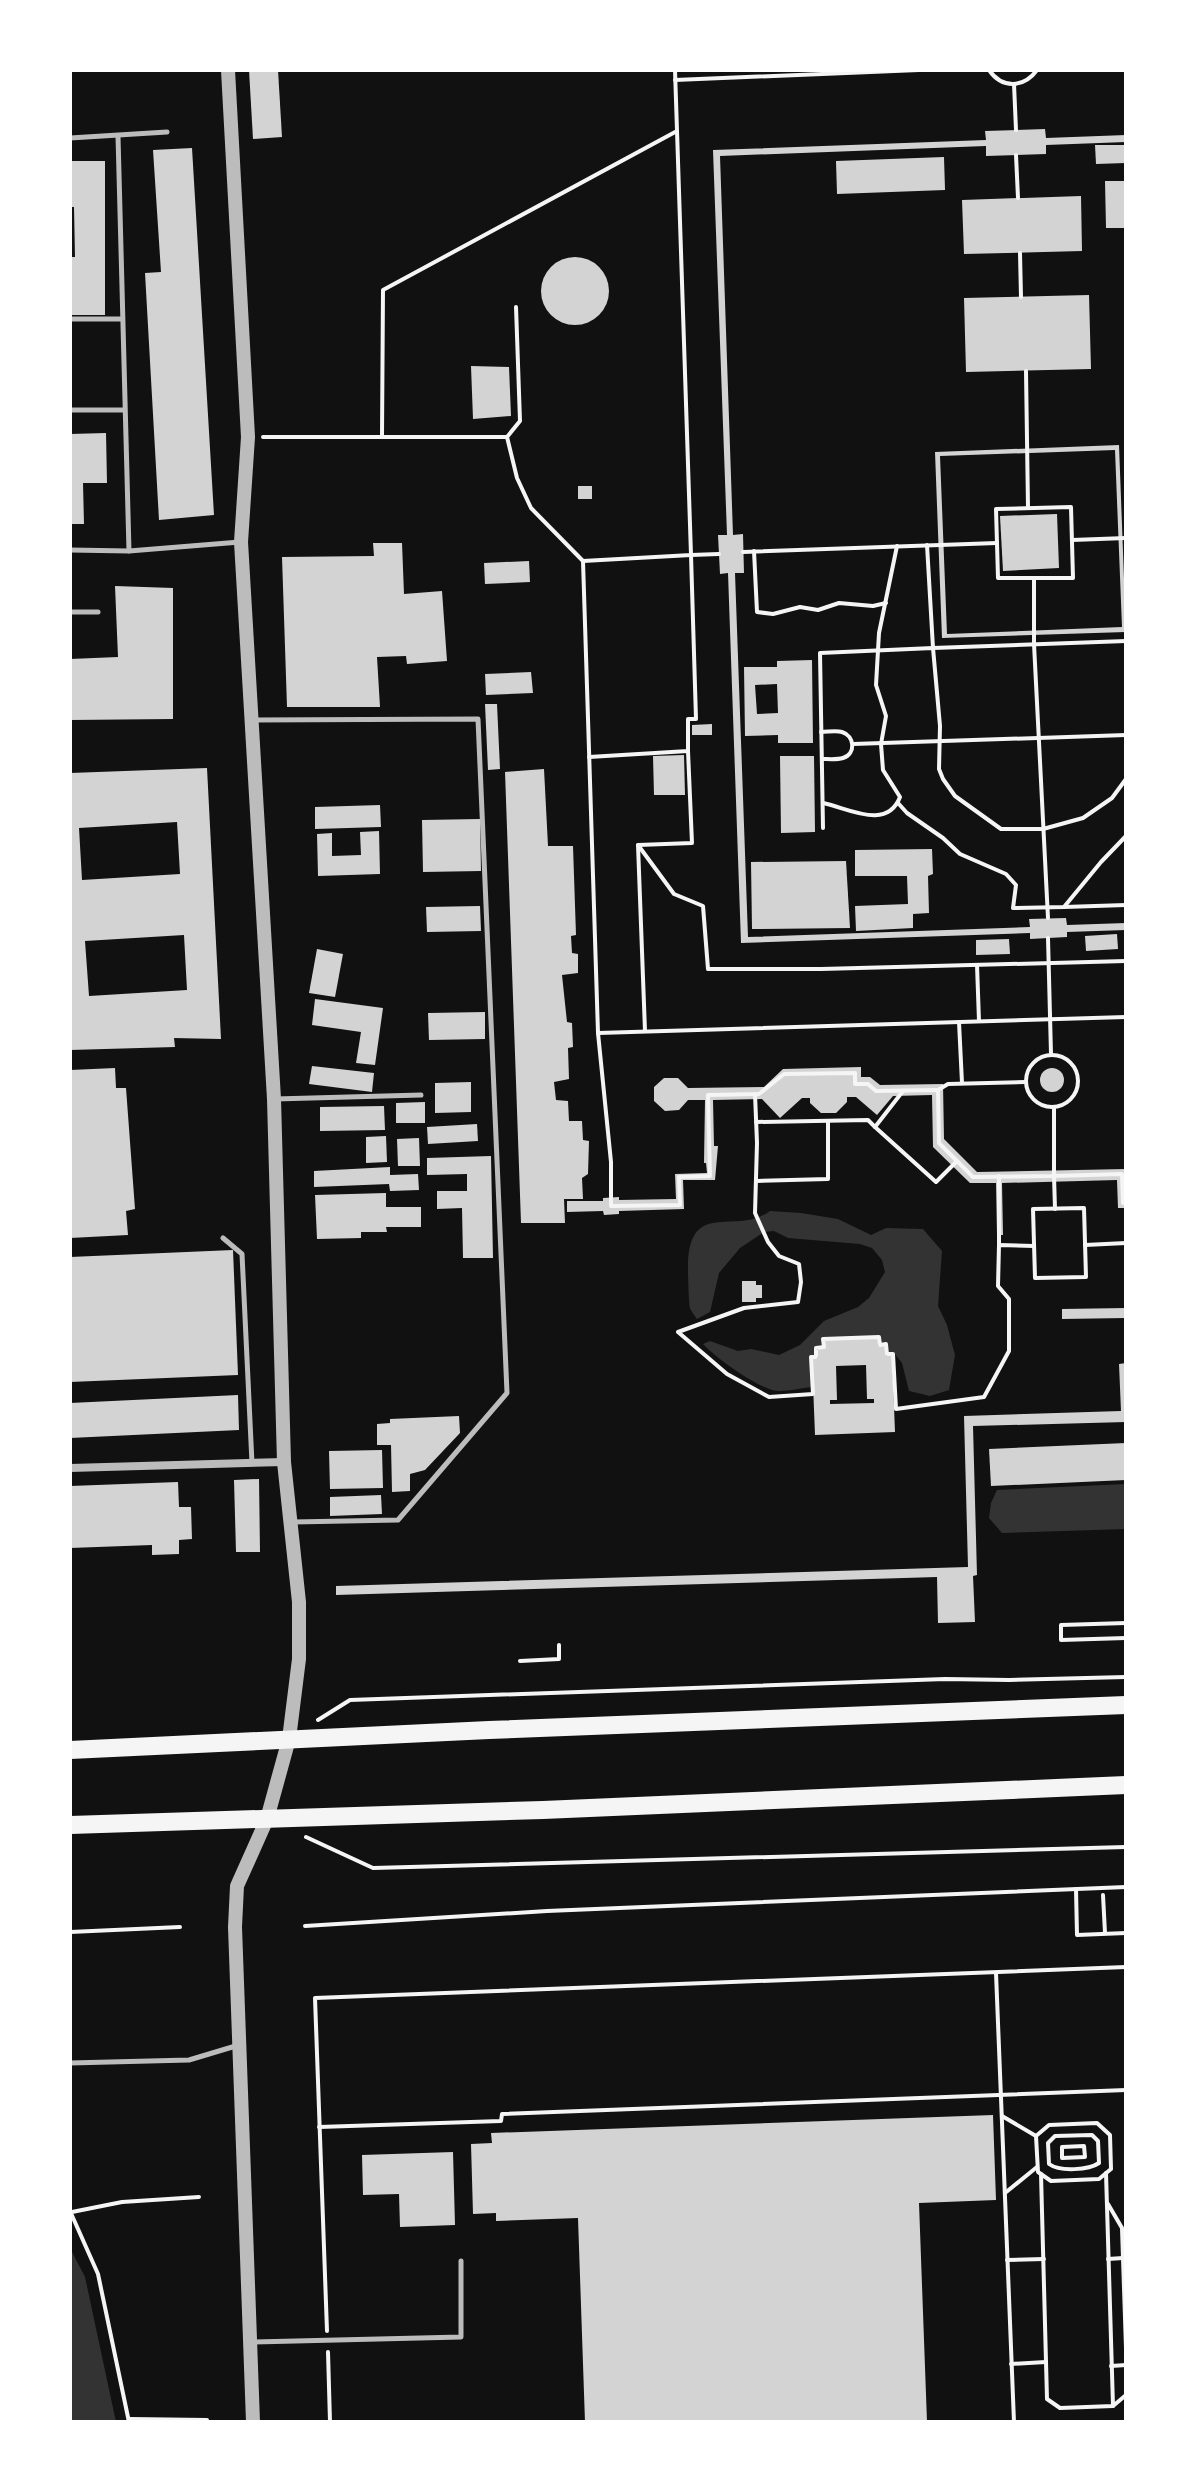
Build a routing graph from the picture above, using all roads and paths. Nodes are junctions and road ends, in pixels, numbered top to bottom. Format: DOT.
graph roads {
  1 [pos="228,70"];
  2 [pos="675,70"];
  3 [pos="919,70"];
  4 [pos="989,70"];
  5 [pos="1037,70"];
  6 [pos="675,80"];
  7 [pos="1014,84"];
  8 [pos="1016,130"];
  9 [pos="677,131"];
  10 [pos="167,132"];
  11 [pos="118,136"];
  12 [pos="70,138"];
  13 [pos="1016,155"];
  14 [pos="1018,198"];
  15 [pos="1020,253"];
  16 [pos="1021,297"];
  17 [pos="516,307"];
  18 [pos="70,319"];
  19 [pos="122,319"];
  20 [pos="1026,371"];
  21 [pos="70,410"];
  22 [pos="124,410"];
  23 [pos="382,436"];
  24 [pos="248,437"];
  25 [pos="507,437"];
  26 [pos="1028,508"];
  27 [pos="1126,538"];
  28 [pos="1072,540"];
  29 [pos="241,542"];
  30 [pos="997,543"];
  31 [pos="927,545"];
  32 [pos="897,546"];
  33 [pos="70,550"];
  34 [pos="129,551"];
  35 [pos="754,551"];
  36 [pos="743,552"];
  37 [pos="719,554"];
  38 [pos="691,555"];
  39 [pos="583,561"];
  40 [pos="1034,578"];
  41 [pos="886,603"];
  42 [pos="70,612"];
  43 [pos="98,612"];
  44 [pos="1126,641"];
  45 [pos="1034,644"];
  46 [pos="933,648"];
  47 [pos="877,650"];
  48 [pos="251,720"];
  49 [pos="821,732"];
  50 [pos="1126,735"];
  51 [pos="1039,738"];
  52 [pos="939,742"];
  53 [pos="853,744"];
  54 [pos="881,744"];
  55 [pos="688,751"];
  56 [pos="589,757"];
  57 [pos="822,759"];
  58 [pos="1126,779"];
  59 [pos="823,803"];
  60 [pos="898,803"];
  61 [pos="823,828"];
  62 [pos="1043,829"];
  63 [pos="1126,836"];
  64 [pos="638,845"];
  65 [pos="1126,905"];
  66 [pos="1064,907"];
  67 [pos="1047,908"];
  68 [pos="1048,918"];
  69 [pos="1048,938"];
  70 [pos="1126,961"];
  71 [pos="1048,963"];
  72 [pos="977,965"];
  73 [pos="1126,1017"];
  74 [pos="1050,1019"];
  75 [pos="979,1021"];
  76 [pos="959,1022"];
  77 [pos="645,1031"];
  78 [pos="598,1033"];
  79 [pos="1051,1054"];
  80 [pos="1026,1082"];
  81 [pos="962,1083"];
  82 [pos="938,1090"];
  83 [pos="903,1091"];
  84 [pos="755,1094"];
  85 [pos="421,1095"];
  86 [pos="274,1099"];
  87 [pos="1054,1107"];
  88 [pos="828,1121"];
  89 [pos="756,1122"];
  90 [pos="875,1127"];
  91 [pos="957,1161"];
  92 [pos="999,1176"];
  93 [pos="1054,1176"];
  94 [pos="756,1181"];
  95 [pos="1126,1203"];
  96 [pos="1055,1209"];
  97 [pos="223,1238"];
  98 [pos="1126,1243"];
  99 [pos="999,1245"];
  100 [pos="1085,1245"];
  101 [pos="1034,1246"];
  102 [pos="284,1462"];
  103 [pos="252,1463"];
  104 [pos="70,1468"];
  105 [pos="292,1522"];
  106 [pos="1126,1623"];
  107 [pos="1126,1638"];
  108 [pos="559,1645"];
  109 [pos="520,1661"];
  110 [pos="1126,1677"];
  111 [pos="1126,1705"];
  112 [pos="289,1739"];
  113 [pos="70,1750"];
  114 [pos="1126,1785"];
  115 [pos="267,1819"];
  116 [pos="70,1825"];
  117 [pos="1126,1847"];
  118 [pos="1126,1887"];
  119 [pos="1076,1889"];
  120 [pos="1103,1895"];
  121 [pos="305,1926"];
  122 [pos="180,1927"];
  123 [pos="70,1932"];
  124 [pos="1126,1933"];
  125 [pos="1105,1934"];
  126 [pos="1126,1967"];
  127 [pos="996,1972"];
  128 [pos="240,2044"];
  129 [pos="70,2063"];
  130 [pos="1126,2090"];
  131 [pos="1001,2095"];
  132 [pos="1002,2116"];
  133 [pos="319,2127"];
  134 [pos="1036,2136"];
  135 [pos="1073,2158"];
  136 [pos="1037,2167"];
  137 [pos="1074,2168"];
  138 [pos="1106,2173"];
  139 [pos="1041,2174"];
  140 [pos="1074,2180"];
  141 [pos="1005,2193"];
  142 [pos="199,2197"];
  143 [pos="1106,2202"];
  144 [pos="71,2212"];
  145 [pos="1123,2258"];
  146 [pos="1044,2259"];
  147 [pos="1108,2259"];
  148 [pos="1007,2260"];
  149 [pos="461,2261"];
  150 [pos="327,2340"];
  151 [pos="250,2342"];
  152 [pos="1126,2348"];
  153 [pos="1046,2362"];
  154 [pos="1011,2364"];
  155 [pos="1126,2365"];
  156 [pos="1111,2366"];
  157 [pos="1126,2395"];
  158 [pos="1113,2406"];
  159 [pos="207,2420"];
  160 [pos="129,2421"];
  161 [pos="253,2422"];
  162 [pos="330,2422"];
  163 [pos="1014,2422"];
  1 -- 24 [label="street"];
  2 -- 6 [label="path"];
  3 -- 6 [label="path"];
  4 -- 7 [label="path"];
  5 -- 7 [label="path"];
  6 -- 9 [label="path"];
  7 -- 8 [label="path"];
  9 -- 23 [label="path"];
  9 -- 38 [label="path"];
  10 -- 11 [label="lane"];
  11 -- 12 [label="lane"];
  11 -- 19 [label="lane"];
  13 -- 14 [label="path"];
  15 -- 16 [label="path"];
  17 -- 25 [label="path"];
  18 -- 19 [label="lane"];
  19 -- 22 [label="lane"];
  20 -- 26 [label="path"];
  21 -- 22 [label="lane"];
  22 -- 34 [label="lane"];
  23 -- 24 [label="path"];
  23 -- 25 [label="path"];
  24 -- 29 [label="street"];
  25 -- 39 [label="path"];
  26 -- 28 [label="path"];
  26 -- 30 [label="path"];
  27 -- 28 [label="path"];
  28 -- 40 [label="path"];
  29 -- 34 [label="lane"];
  29 -- 48 [label="street"];
  30 -- 31 [label="path"];
  30 -- 40 [label="path"];
  31 -- 32 [label="path"];
  31 -- 46 [label="path"];
  32 -- 35 [label="path"];
  32 -- 41 [label="path"];
  33 -- 34 [label="lane"];
  35 -- 36 [label="path"];
  35 -- 41 [label="path"];
  37 -- 38 [label="path"];
  38 -- 39 [label="path"];
  38 -- 55 [label="path"];
  39 -- 56 [label="path"];
  40 -- 45 [label="path"];
  41 -- 47 [label="path"];
  42 -- 43 [label="lane"];
  44 -- 45 [label="path"];
  45 -- 46 [label="path"];
  45 -- 51 [label="path"];
  46 -- 47 [label="path"];
  46 -- 52 [label="path"];
  47 -- 49 [label="path"];
  47 -- 54 [label="path"];
  48 -- 86 [label="street"];
  48 -- 105 [label="lane"];
  49 -- 53 [label="path"];
  49 -- 57 [label="path"];
  50 -- 51 [label="path"];
  51 -- 52 [label="path"];
  51 -- 62 [label="path"];
  52 -- 54 [label="path"];
  52 -- 62 [label="path"];
  53 -- 54 [label="path"];
  53 -- 57 [label="path"];
  54 -- 60 [label="path"];
  55 -- 56 [label="path"];
  55 -- 64 [label="path"];
  56 -- 78 [label="path"];
  57 -- 59 [label="path"];
  58 -- 62 [label="path"];
  59 -- 60 [label="path"];
  59 -- 61 [label="path"];
  60 -- 67 [label="path"];
  62 -- 67 [label="path"];
  63 -- 66 [label="path"];
  64 -- 72 [label="path"];
  64 -- 77 [label="path"];
  65 -- 66 [label="path"];
  66 -- 67 [label="path"];
  67 -- 68 [label="path"];
  69 -- 71 [label="path"];
  70 -- 71 [label="path"];
  71 -- 72 [label="path"];
  71 -- 74 [label="path"];
  72 -- 75 [label="path"];
  73 -- 74 [label="path"];
  74 -- 75 [label="path"];
  74 -- 79 [label="path"];
  75 -- 76 [label="path"];
  76 -- 77 [label="path"];
  76 -- 81 [label="path"];
  77 -- 78 [label="path"];
  78 -- 84 [label="path"];
  79 -- 80 [label="path"];
  79 -- 87 [label="path"];
  80 -- 81 [label="path"];
  80 -- 87 [label="path"];
  81 -- 82 [label="path"];
  82 -- 83 [label="path"];
  82 -- 91 [label="path"];
  83 -- 84 [label="path"];
  83 -- 90 [label="path"];
  84 -- 89 [label="path"];
  85 -- 86 [label="lane"];
  86 -- 102 [label="street"];
  87 -- 93 [label="path"];
  88 -- 89 [label="path"];
  88 -- 90 [label="path"];
  88 -- 94 [label="path"];
  89 -- 94 [label="path"];
  90 -- 91 [label="path"];
  91 -- 92 [label="path"];
  92 -- 93 [label="path"];
  92 -- 99 [label="path"];
  93 -- 95 [label="path"];
  93 -- 96 [label="path"];
  94 -- 99 [label="path"];
  96 -- 100 [label="path"];
  96 -- 101 [label="path"];
  97 -- 103 [label="lane"];
  98 -- 100 [label="path"];
  99 -- 101 [label="path"];
  100 -- 101 [label="path"];
  102 -- 103 [label="street"];
  102 -- 105 [label="street"];
  103 -- 104 [label="street"];
  105 -- 112 [label="street"];
  106 -- 107 [label="path"];
  108 -- 109 [label="path"];
  110 -- 112 [label="path"];
  111 -- 112 [label="highway"];
  112 -- 113 [label="highway"];
  112 -- 115 [label="street"];
  114 -- 115 [label="highway"];
  115 -- 116 [label="highway"];
  115 -- 117 [label="path"];
  115 -- 128 [label="street"];
  118 -- 119 [label="path"];
  119 -- 121 [label="path"];
  119 -- 125 [label="path"];
  120 -- 125 [label="path"];
  122 -- 123 [label="path"];
  124 -- 125 [label="path"];
  126 -- 127 [label="path"];
  127 -- 131 [label="path"];
  127 -- 133 [label="path"];
  128 -- 129 [label="lane"];
  128 -- 151 [label="street"];
  130 -- 131 [label="path"];
  131 -- 132 [label="path"];
  131 -- 133 [label="path"];
  132 -- 134 [label="path"];
  132 -- 141 [label="path"];
  133 -- 150 [label="path"];
  134 -- 136 [label="path"];
  134 -- 138 [label="path"];
  135 -- 135 [label="path"];
  135 -- 137 [label="path"];
  136 -- 139 [label="path"];
  136 -- 141 [label="path"];
  137 -- 137 [label="path"];
  137 -- 140 [label="path"];
  138 -- 140 [label="path"];
  138 -- 143 [label="path"];
  139 -- 140 [label="path"];
  139 -- 146 [label="path"];
  141 -- 148 [label="path"];
  142 -- 144 [label="path"];
  143 -- 145 [label="path"];
  143 -- 147 [label="path"];
  144 -- 160 [label="path"];
  145 -- 147 [label="path"];
  145 -- 152 [label="path"];
  146 -- 148 [label="path"];
  146 -- 153 [label="path"];
  147 -- 156 [label="path"];
  148 -- 154 [label="path"];
  149 -- 150 [label="lane"];
  150 -- 151 [label="lane"];
  150 -- 162 [label="path"];
  151 -- 161 [label="street"];
  153 -- 154 [label="path"];
  153 -- 158 [label="path"];
  154 -- 163 [label="path"];
  155 -- 156 [label="path"];
  156 -- 158 [label="path"];
  157 -- 158 [label="path"];
  159 -- 160 [label="path"];
}
